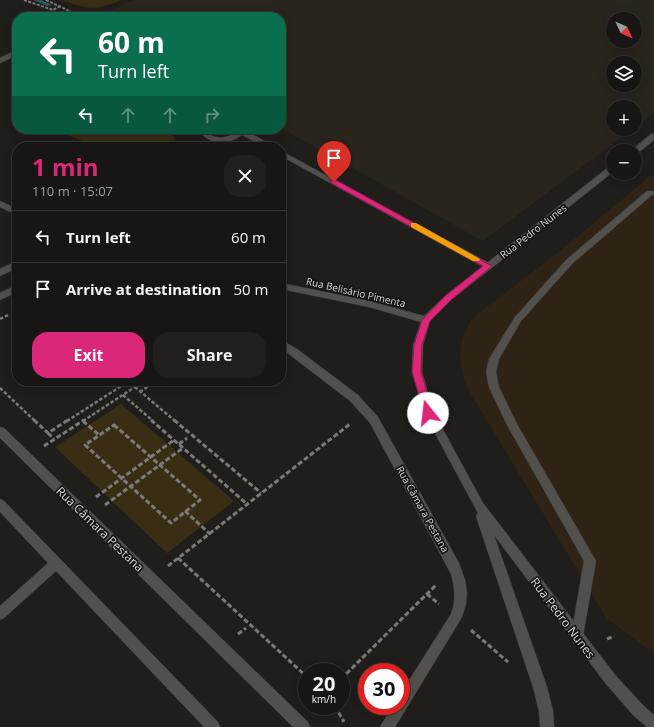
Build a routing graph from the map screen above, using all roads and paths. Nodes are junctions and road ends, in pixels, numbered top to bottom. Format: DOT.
graph roads {
  1 [pos="24,0"];
  2 [pos="46,0"];
  3 [pos="60,6"];
  4 [pos="72,12"];
  5 [pos="12,55"];
  6 [pos="0,61"];
  7 [pos="205,134"];
  8 [pos="237,134"];
  9 [pos="249,134"];
  10 [pos="654,136"];
  11 [pos="262,142"];
  12 [pos="642,145"];
  13 [pos="286,156"];
  14 [pos="606,173"];
  15 [pos="654,193"];
  16 [pos="0,204"];
  17 [pos="12,210"];
  18 [pos="488,266"];
  19 [pos="12,267"];
  20 [pos="0,273"];
  21 [pos="286,287"];
  22 [pos="12,291"];
  23 [pos="0,297"];
  24 [pos="426,320"];
  25 [pos="286,346"];
  26 [pos="121,386"];
  27 [pos="149,386"];
  28 [pos="135,387"];
  29 [pos="0,388"];
  30 [pos="140,392"];
  31 [pos="123,395"];
  32 [pos="366,411"];
  33 [pos="83,421"];
  34 [pos="0,431"];
  35 [pos="48,433"];
  36 [pos="99,435"];
  37 [pos="188,438"];
  38 [pos="54,439"];
  39 [pos="174,440"];
  40 [pos="179,444"];
  41 [pos="183,448"];
  42 [pos="27,457"];
  43 [pos="151,457"];
  44 [pos="160,465"];
  45 [pos="121,478"];
  46 [pos="130,486"];
  47 [pos="261,493"];
  48 [pos="0,504"];
  49 [pos="247,504"];
  50 [pos="478,506"];
  51 [pos="185,512"];
  52 [pos="84,513"];
  53 [pos="210,534"];
  54 [pos="178,558"];
  55 [pos="56,563"];
  56 [pos="152,579"];
  57 [pos="419,601"];
  58 [pos="0,614"];
  59 [pos="577,636"];
  60 [pos="614,636"];
  61 [pos="606,639"];
  62 [pos="298,669"];
  63 [pos="350,670"];
  64 [pos="410,691"];
  65 [pos="340,715"];
  66 [pos="395,715"];
  67 [pos="344,722"];
  68 [pos="654,724"];
  69 [pos="213,727"];
  70 [pos="304,727"];
  71 [pos="387,727"];
  72 [pos="548,727"];
  1 -- 3 [label="path"];
  2 -- 3 [label="path"];
  3 -- 4 [label="path"];
  5 -- 6 [label="street"];
  7 -- 8 [label="street"];
  9 -- 11 [label="street"];
  10 -- 12 [label="street"];
  13 -- 18 [label="street"];
  14 -- 18 [label="street, Rua Pedro Nunes"];
  15 -- 59 [label="street"];
  16 -- 17 [label="street"];
  18 -- 24 [label="street, Rua Pedro Nunes"];
  19 -- 20 [label="street"];
  21 -- 24 [label="street, Rua Belisário Pimenta"];
  22 -- 23 [label="street"];
  24 -- 50 [label="street, Rua Pedro Nunes"];
  25 -- 32 [label="street, Rua Câmara Pestana"];
  26 -- 35 [label="path"];
  27 -- 30 [label="path"];
  28 -- 30 [label="path"];
  28 -- 31 [label="path"];
  29 -- 35 [label="path"];
  30 -- 47 [label="path"];
  31 -- 33 [label="path"];
  31 -- 39 [label="path"];
  32 -- 47 [label="path"];
  32 -- 64 [label="street, Rua Câmara Pestana"];
  33 -- 36 [label="path"];
  33 -- 38 [label="path"];
  34 -- 42 [label="street, Rua Câmara Pestana"];
  35 -- 38 [label="path"];
  36 -- 43 [label="path"];
  36 -- 45 [label="path"];
  37 -- 40 [label="path"];
  38 -- 42 [label="path"];
  39 -- 40 [label="path"];
  39 -- 43 [label="path"];
  40 -- 41 [label="path"];
  41 -- 44 [label="path"];
  41 -- 49 [label="path"];
  42 -- 52 [label="street, Rua Câmara Pestana"];
  43 -- 44 [label="path"];
  43 -- 45 [label="path"];
  44 -- 46 [label="path"];
  44 -- 51 [label="path"];
  45 -- 46 [label="path"];
  45 -- 52 [label="path"];
  46 -- 51 [label="path"];
  46 -- 52 [label="path"];
  47 -- 49 [label="path"];
  48 -- 55 [label="street"];
  49 -- 53 [label="path"];
  50 -- 59 [label="street, Rua Pedro Nunes"];
  50 -- 72 [label="street, Rua Pedro Nunes"];
  51 -- 53 [label="path"];
  52 -- 56 [label="street, Rua Câmara Pestana"];
  53 -- 54 [label="path"];
  54 -- 56 [label="path"];
  54 -- 62 [label="path"];
  55 -- 58 [label="street"];
  55 -- 69 [label="street"];
  56 -- 70 [label="street, Rua Câmara Pestana"];
  57 -- 63 [label="path"];
  59 -- 68 [label="street, Rua Pedro Nunes"];
  60 -- 61 [label="path"];
  65 -- 67 [label="path"];
  66 -- 71 [label="street, Rua Câmara Pestana"];
}
